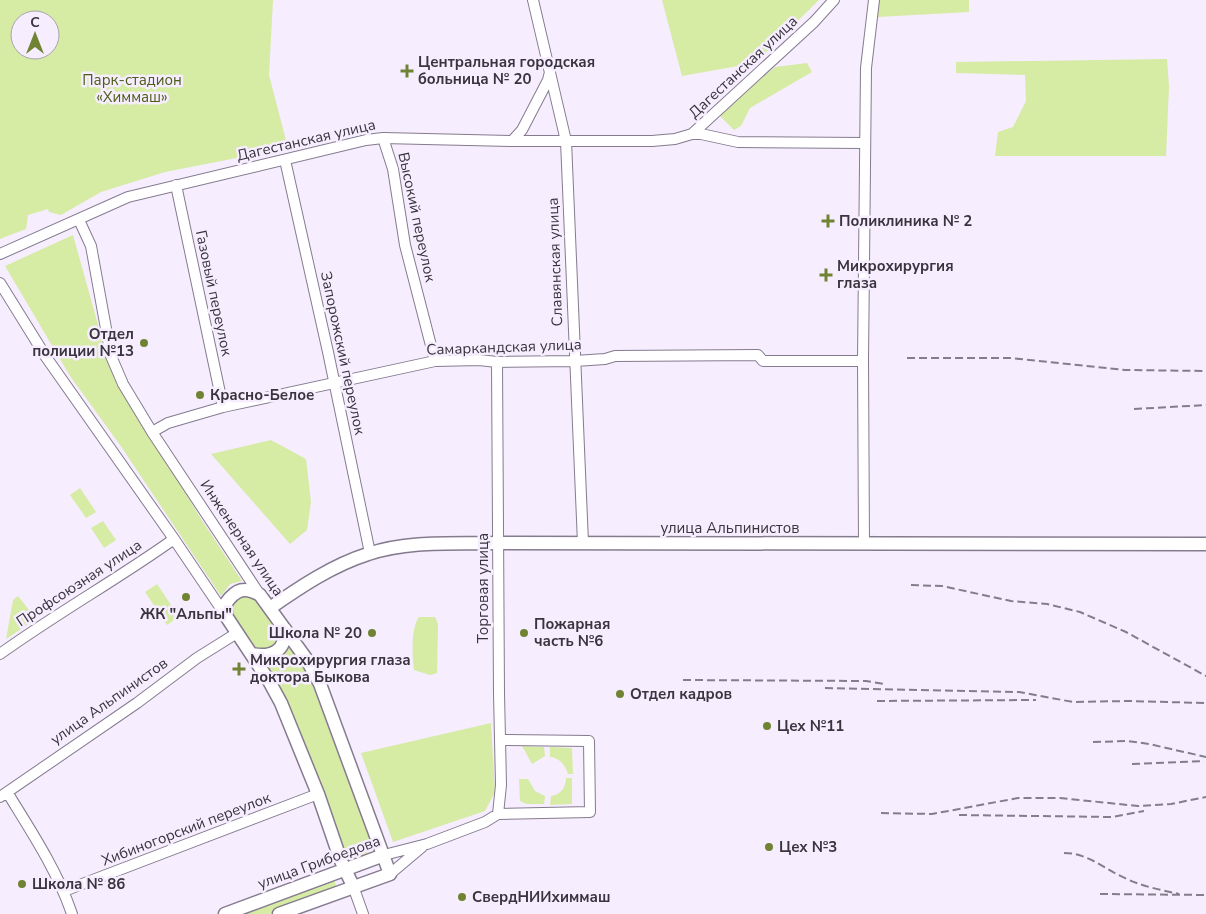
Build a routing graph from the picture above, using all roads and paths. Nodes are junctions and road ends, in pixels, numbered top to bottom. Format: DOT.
graph roads {
  1 [pos="533,0"];
  2 [pos="834,0"];
  3 [pos="874,0"];
  4 [pos="550,71"];
  5 [pos="692,134"];
  6 [pos="383,138"];
  7 [pos="512,141"];
  8 [pos="566,141"];
  9 [pos="864,143"];
  10 [pos="285,160"];
  11 [pos="176,185"];
  12 [pos="79,220"];
  13 [pos="0,254"];
  14 [pos="0,283"];
  15 [pos="574,361"];
  16 [pos="436,362"];
  17 [pos="497,362"];
  18 [pos="863,362"];
  19 [pos="335,384"];
  20 [pos="223,407"];
  21 [pos="152,432"];
  22 [pos="174,539"];
  23 [pos="498,543"];
  24 [pos="583,544"];
  25 [pos="864,544"];
  26 [pos="1206,544"];
  27 [pos="370,553"];
  28 [pos="260,595"];
  29 [pos="270,608"];
  30 [pos="226,616"];
  31 [pos="286,629"];
  32 [pos="237,633"];
  33 [pos="0,654"];
  34 [pos="252,654"];
  35 [pos="500,740"];
  36 [pos="318,794"];
  37 [pos="3,795"];
  38 [pos="498,814"];
  39 [pos="425,845"];
  40 [pos="384,854"];
  41 [pos="345,868"];
  42 [pos="390,874"];
  43 [pos="353,886"];
  44 [pos="64,891"];
  45 [pos="72,914"];
  46 [pos="225,914"];
  47 [pos="279,914"];
  48 [pos="363,914"];
  1 -- 4 [label="street, Славянская улица"];
  2 -- 5 [label="street, Дагестанская улица"];
  3 -- 9 [label="street"];
  4 -- 7 [label="street"];
  4 -- 8 [label="street, Славянская улица"];
  5 -- 8 [label="street, Дагестанская улица"];
  5 -- 9 [label="street, Дагестанская улица"];
  6 -- 7 [label="street, Дагестанская улица"];
  6 -- 10 [label="street, Дагестанская улица"];
  6 -- 16 [label="street, Высокий переулок"];
  7 -- 8 [label="street, Дагестанская улица"];
  8 -- 15 [label="street, Славянская улица"];
  9 -- 18 [label="street"];
  10 -- 11 [label="street, Дагестанская улица"];
  10 -- 19 [label="street, Запорожский переулок"];
  11 -- 12 [label="street, Дагестанская улица"];
  11 -- 20 [label="street, Газовый переулок"];
  12 -- 13 [label="street, Дагестанская улица"];
  12 -- 21 [label="street, Инженерная улица"];
  14 -- 22 [label="street"];
  15 -- 17 [label="street, Самаркандская улица"];
  15 -- 18 [label="street, Самаркандская улица"];
  15 -- 24 [label="street, Славянская улица"];
  16 -- 17 [label="street, Самаркандская улица"];
  16 -- 19 [label="street, Самаркандская улица"];
  17 -- 23 [label="street, Торговая улица"];
  18 -- 25 [label="street"];
  19 -- 20 [label="street, Самаркандская улица"];
  19 -- 27 [label="street, Запорожский переулок"];
  20 -- 21 [label="street, Самаркандская улица"];
  21 -- 28 [label="street, Инженерная улица"];
  22 -- 30 [label="street"];
  22 -- 33 [label="street, Профсоюзная улица"];
  23 -- 24 [label="main road, улица Альпинистов"];
  23 -- 27 [label="main road, улица Альпинистов"];
  23 -- 35 [label="street, Торговая улица"];
  24 -- 25 [label="main road, улица Альпинистов"];
  25 -- 26 [label="main road, улица Альпинистов"];
  27 -- 29 [label="main road, улица Альпинистов"];
  28 -- 29 [label="main road, Инженерная улица"];
  28 -- 30 [label="main road"];
  29 -- 31 [label="main road, Инженерная улица"];
  30 -- 32 [label="main road"];
  31 -- 34 [label="main road"];
  31 -- 40 [label="main road, Инженерная улица"];
  32 -- 34 [label="main road"];
  32 -- 37 [label="street, улица Альпинистов"];
  34 -- 36 [label="main road"];
  35 -- 38 [label="street, Торговая улица"];
  35 -- 38 [label="street"];
  36 -- 41 [label="main road"];
  36 -- 44 [label="street, Хибиногорский переулок"];
  37 -- 44 [label="street"];
  38 -- 39 [label="street, улица Грибоедова"];
  39 -- 40 [label="street, улица Грибоедова"];
  39 -- 42 [label="street, улица Грибоедова"];
  40 -- 41 [label="main road, улица Грибоедова"];
  40 -- 42 [label="main road, Инженерная улица"];
  41 -- 43 [label="main road"];
  41 -- 46 [label="main road, улица Грибоедова"];
  42 -- 43 [label="main road, улица Грибоедова"];
  43 -- 47 [label="main road, улица Грибоедова"];
  43 -- 48 [label="street"];
  44 -- 45 [label="street"];
}
